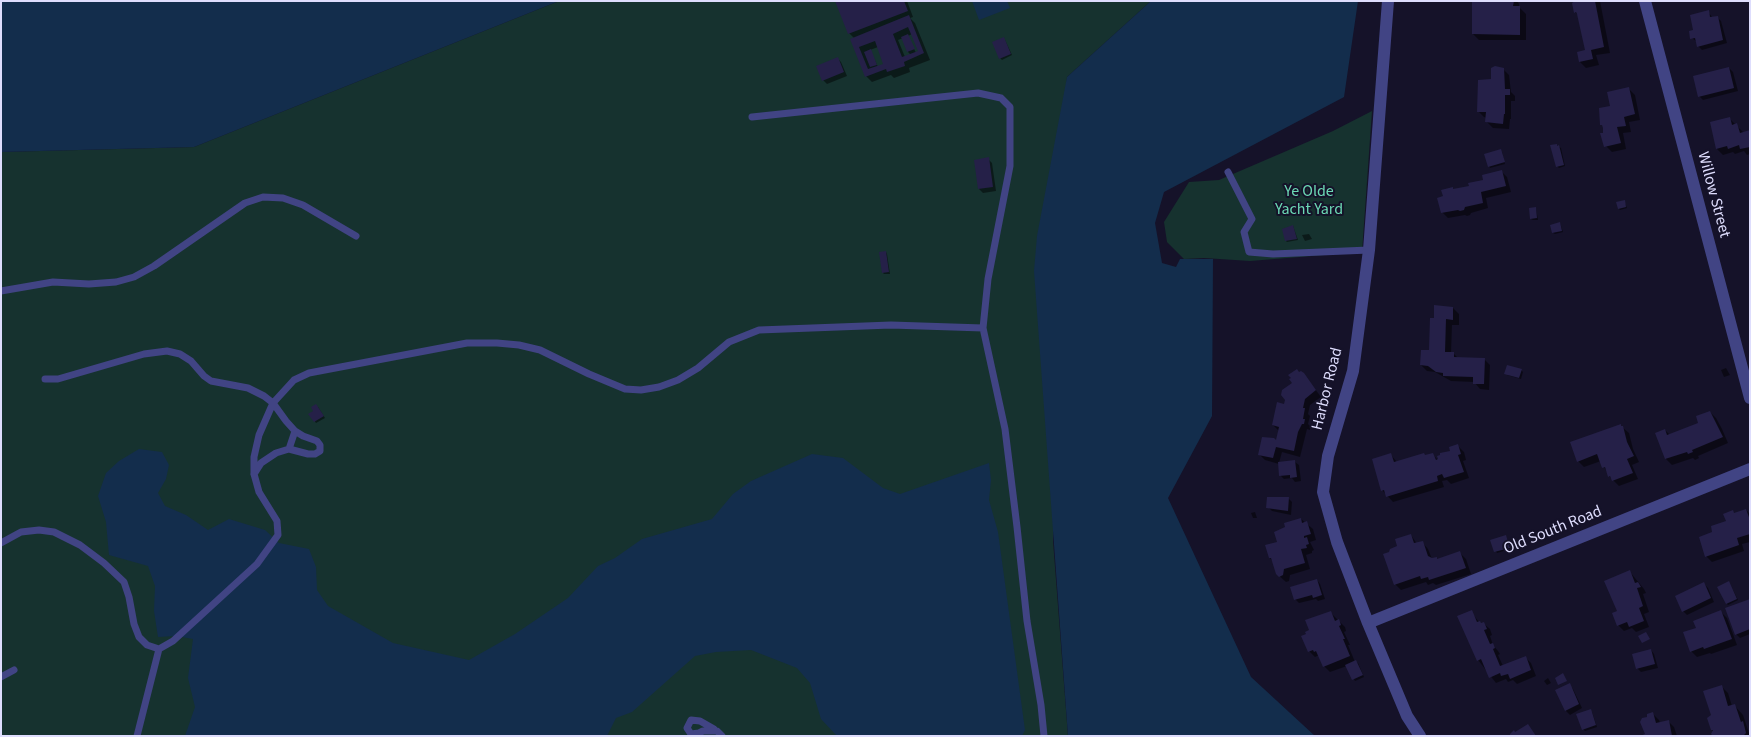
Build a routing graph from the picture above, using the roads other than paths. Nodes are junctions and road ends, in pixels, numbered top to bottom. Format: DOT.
graph roads {
  1 [pos="1388,1"];
  2 [pos="1645,1"];
  3 [pos="752,117"];
  4 [pos="1228,172"];
  5 [pos="356,236"];
  6 [pos="1368,250"];
  7 [pos="1,291"];
  8 [pos="983,328"];
  9 [pos="45,379"];
  10 [pos="1750,398"];
  11 [pos="273,403"];
  12 [pos="295,431"];
  13 [pos="289,449"];
  14 [pos="1750,469"];
  15 [pos="254,474"];
  16 [pos="1,543"];
  17 [pos="1368,623"];
  18 [pos="159,649"];
  19 [pos="14,670"];
  20 [pos="1,677"];
  21 [pos="714,729"];
  22 [pos="137,736"];
  23 [pos="722,736"];
  24 [pos="1044,736"];
  25 [pos="1420,736"];
  1 -- 6 [label="street, Harbor Road"];
  2 -- 10 [label="street, Willow Street"];
  3 -- 8 [label="lane"];
  4 -- 6 [label="lane"];
  5 -- 7 [label="lane"];
  6 -- 17 [label="street, Harbor Road"];
  8 -- 11 [label="lane"];
  8 -- 24 [label="lane"];
  9 -- 11 [label="lane"];
  11 -- 12 [label="lane"];
  11 -- 15 [label="lane"];
  12 -- 13 [label="lane"];
  12 -- 13 [label="lane"];
  13 -- 15 [label="lane"];
  14 -- 17 [label="street, Old South Road"];
  15 -- 18 [label="lane"];
  16 -- 18 [label="lane"];
  17 -- 25 [label="street, Harbor Road"];
  18 -- 22 [label="lane"];
  19 -- 20 [label="lane"];
  21 -- 23 [label="lane"];
}
